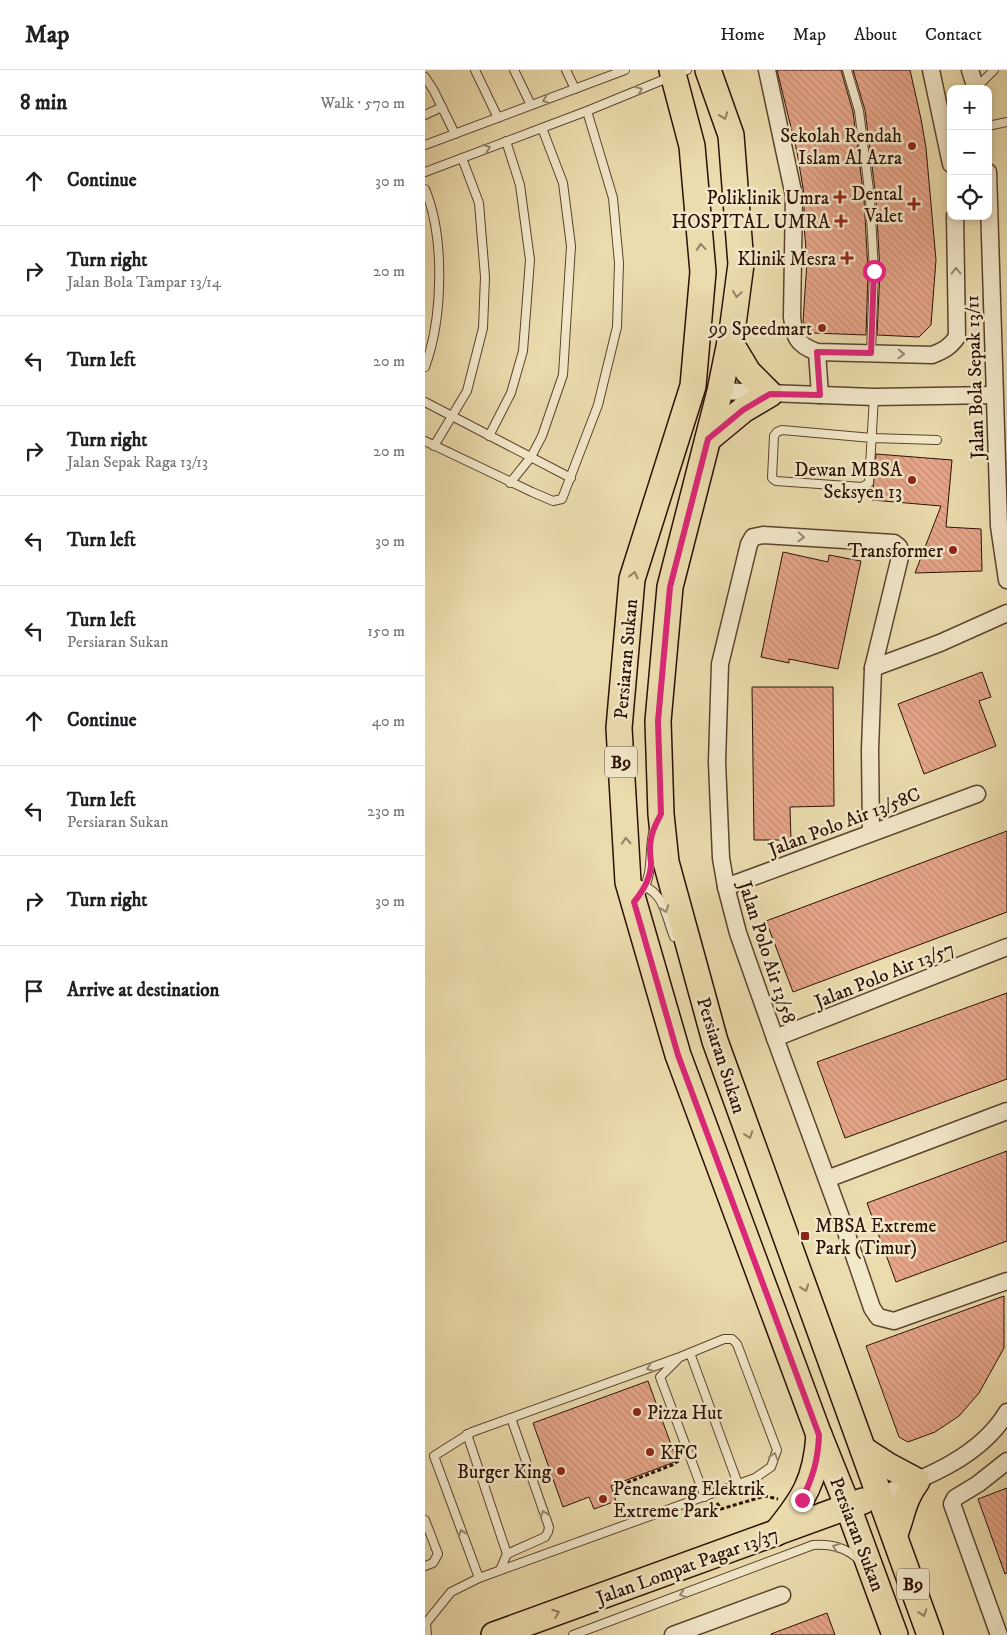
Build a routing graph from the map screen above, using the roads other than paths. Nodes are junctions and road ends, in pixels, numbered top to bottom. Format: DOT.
graph roads {
  1 [pos="475,70"];
  2 [pos="514,70"];
  3 [pos="567,70"];
  4 [pos="625,70"];
  5 [pos="708,70"];
  6 [pos="767,70"];
  7 [pos="847,70"];
  8 [pos="931,70"];
  9 [pos="970,70"];
  10 [pos="994,70"];
  11 [pos="677,72"];
  12 [pos="425,77"];
  13 [pos="975,85"];
  14 [pos="980,85"];
  15 [pos="575,89"];
  16 [pos="531,105"];
  17 [pos="443,108"];
  18 [pos="587,111"];
  19 [pos="425,115"];
  20 [pos="498,118"];
  21 [pos="1007,122"];
  22 [pos="992,125"];
  23 [pos="542,128"];
  24 [pos="455,134"];
  25 [pos="506,141"];
  26 [pos="425,145"];
  27 [pos="947,145"];
  28 [pos="463,158"];
  29 [pos="425,172"];
  30 [pos="425,189"];
  31 [pos="955,220"];
  32 [pos="990,220"];
  33 [pos="730,342"];
  34 [pos="817,352"];
  35 [pos="871,353"];
  36 [pos="697,354"];
  37 [pos="425,366"];
  38 [pos="721,391"];
  39 [pos="770,394"];
  40 [pos="820,395"];
  41 [pos="994,395"];
  42 [pos="874,397"];
  43 [pos="425,402"];
  44 [pos="451,416"];
  45 [pos="683,420"];
  46 [pos="489,436"];
  47 [pos="872,438"];
  48 [pos="708,439"];
  49 [pos="937,440"];
  50 [pos="425,441"];
  51 [pos="435,446"];
  52 [pos="531,457"];
  53 [pos="571,478"];
  54 [pos="510,483"];
  55 [pos="1003,527"];
  56 [pos="1007,580"];
  57 [pos="1007,614"];
  58 [pos="873,668"];
  59 [pos="977,794"];
  60 [pos="661,814"];
  61 [pos="871,832"];
  62 [pos="726,887"];
  63 [pos="635,890"];
  64 [pos="1007,947"];
  65 [pos="696,971"];
  66 [pos="775,1038"];
  67 [pos="1007,1112"];
  68 [pos="827,1180"];
  69 [pos="1007,1281"];
  70 [pos="690,1353"];
  71 [pos="680,1357"];
  72 [pos="1007,1412"];
  73 [pos="511,1418"];
  74 [pos="467,1434"];
  75 [pos="819,1435"];
  76 [pos="863,1450"];
  77 [pos="1007,1461"];
  78 [pos="917,1481"];
  79 [pos="738,1484"];
  80 [pos="708,1495"];
  81 [pos="880,1495"];
  82 [pos="849,1506"];
  83 [pos="425,1520"];
  84 [pos="776,1533"];
  85 [pos="895,1534"];
  86 [pos="507,1554"];
  87 [pos="425,1566"];
  88 [pos="500,1570"];
  89 [pos="874,1576"];
  90 [pos="479,1578"];
  91 [pos="782,1595"];
  92 [pos="425,1622"];
  93 [pos="427,1635"];
  94 [pos="494,1635"];
  95 [pos="573,1635"];
  96 [pos="673,1635"];
  97 [pos="895,1635"];
  98 [pos="930,1635"];
  99 [pos="999,1635"];
  1 -- 20 [label="lane"];
  2 -- 16 [label="lane"];
  3 -- 15 [label="lane"];
  4 -- 15 [label="lane"];
  5 -- 33 [label="main road, Persiaran Sukan / B9, one-way"];
  6 -- 34 [label="street"];
  7 -- 35 [label="lane"];
  8 -- 27 [label="street"];
  9 -- 13 [label="street"];
  10 -- 14 [label="lane"];
  18 -- 11 [label="lane, one-way"];
  36 -- 11 [label="main road, Persiaran Sukan / B9, one-way"];
  12 -- 17 [label="lane"];
  15 -- 16 [label="lane, one-way"];
  16 -- 20 [label="lane"];
  17 -- 19 [label="lane"];
  17 -- 24 [label="lane"];
  18 -- 23 [label="lane"];
  18 -- 53 [label="lane"];
  20 -- 24 [label="lane"];
  21 -- 22 [label="lane"];
  23 -- 25 [label="lane"];
  23 -- 52 [label="lane"];
  24 -- 26 [label="lane"];
  28 -- 25 [label="lane, one-way"];
  25 -- 46 [label="lane"];
  28 -- 29 [label="lane"];
  28 -- 44 [label="lane"];
  30 -- 37 [label="lane"];
  35 -- 31 [label="street, one-way"];
  32 -- 41 [label="street, Jalan Bola Sepak 13/11"];
  33 -- 38 [label="main road, Persiaran Sukan / B9"];
  33 -- 39 [label="main road"];
  34 -- 35 [label="street"];
  34 -- 40 [label="street"];
  36 -- 38 [label="main road"];
  36 -- 45 [label="main road, Persiaran Sukan / B9"];
  38 -- 39 [label="street"];
  38 -- 45 [label="main road"];
  38 -- 48 [label="main road, Persiaran Sukan / B9"];
  39 -- 40 [label="street"];
  39 -- 48 [label="main road"];
  40 -- 42 [label="street"];
  41 -- 42 [label="street"];
  41 -- 55 [label="street, Jalan Bola Sepak 13/11"];
  42 -- 47 [label="lane"];
  43 -- 44 [label="lane"];
  44 -- 46 [label="lane"];
  44 -- 51 [label="lane"];
  63 -- 45 [label="main road, Persiaran Sukan / B9, one-way"];
  46 -- 52 [label="lane"];
  47 -- 47 [label="lane"];
  47 -- 49 [label="lane"];
  48 -- 60 [label="main road, Persiaran Sukan / B9"];
  50 -- 51 [label="lane"];
  51 -- 54 [label="lane"];
  52 -- 53 [label="lane"];
  52 -- 54 [label="lane"];
  53 -- 54 [label="lane"];
  55 -- 56 [label="street, Jalan Bola Sepak 13/11"];
  57 -- 58 [label="street"];
  58 -- 61 [label="street"];
  62 -- 58 [label="street, Jalan Polo Air 13/58, one-way"];
  59 -- 61 [label="street, Jalan Polo Air 13/58C"];
  60 -- 63 [label="lane"];
  60 -- 65 [label="main road, Persiaran Sukan / B9"];
  61 -- 62 [label="street, Jalan Polo Air 13/58C"];
  62 -- 66 [label="street, Jalan Polo Air 13/58"];
  63 -- 65 [label="lane, one-way"];
  63 -- 75 [label="main road, Persiaran Sukan / B9"];
  64 -- 66 [label="street, Jalan Polo Air 13/57"];
  65 -- 76 [label="main road, Persiaran Sukan / B9, one-way"];
  66 -- 68 [label="street, Jalan Polo Air 13/58"];
  67 -- 68 [label="street"];
  68 -- 69 [label="street, Jalan Polo Air 13/58"];
  70 -- 71 [label="lane"];
  70 -- 79 [label="lane"];
  79 -- 70 [label="lane, one-way"];
  71 -- 73 [label="lane, one-way"];
  71 -- 80 [label="lane"];
  72 -- 78 [label="street"];
  73 -- 74 [label="lane"];
  86 -- 73 [label="lane, one-way"];
  74 -- 86 [label="lane"];
  90 -- 74 [label="lane, one-way"];
  75 -- 82 [label="main road, Persiaran Sukan / B9"];
  75 -- 84 [label="main road"];
  76 -- 78 [label="main road"];
  76 -- 81 [label="main road, Persiaran Sukan / B9"];
  77 -- 99 [label="street"];
  78 -- 81 [label="street"];
  78 -- 85 [label="main road"];
  79 -- 80 [label="lane"];
  80 -- 88 [label="lane"];
  81 -- 82 [label="main road, Jalan Lompat Pagar 13/37"];
  81 -- 85 [label="main road, Persiaran Sukan / B9"];
  82 -- 84 [label="main road, Jalan Lompat Pagar 13/37"];
  82 -- 89 [label="main road, Persiaran Sukan / B9"];
  83 -- 87 [label="lane"];
  94 -- 84 [label="main road, Jalan Lompat Pagar 13/37, one-way"];
  85 -- 98 [label="main road, Persiaran Sukan / B9, one-way"];
  86 -- 88 [label="lane"];
  88 -- 90 [label="lane"];
  89 -- 95 [label="lane, one-way"];
  89 -- 97 [label="main road, Persiaran Sukan / B9"];
  90 -- 92 [label="lane"];
  91 -- 96 [label="street"];
  92 -- 93 [label="lane"];
}
